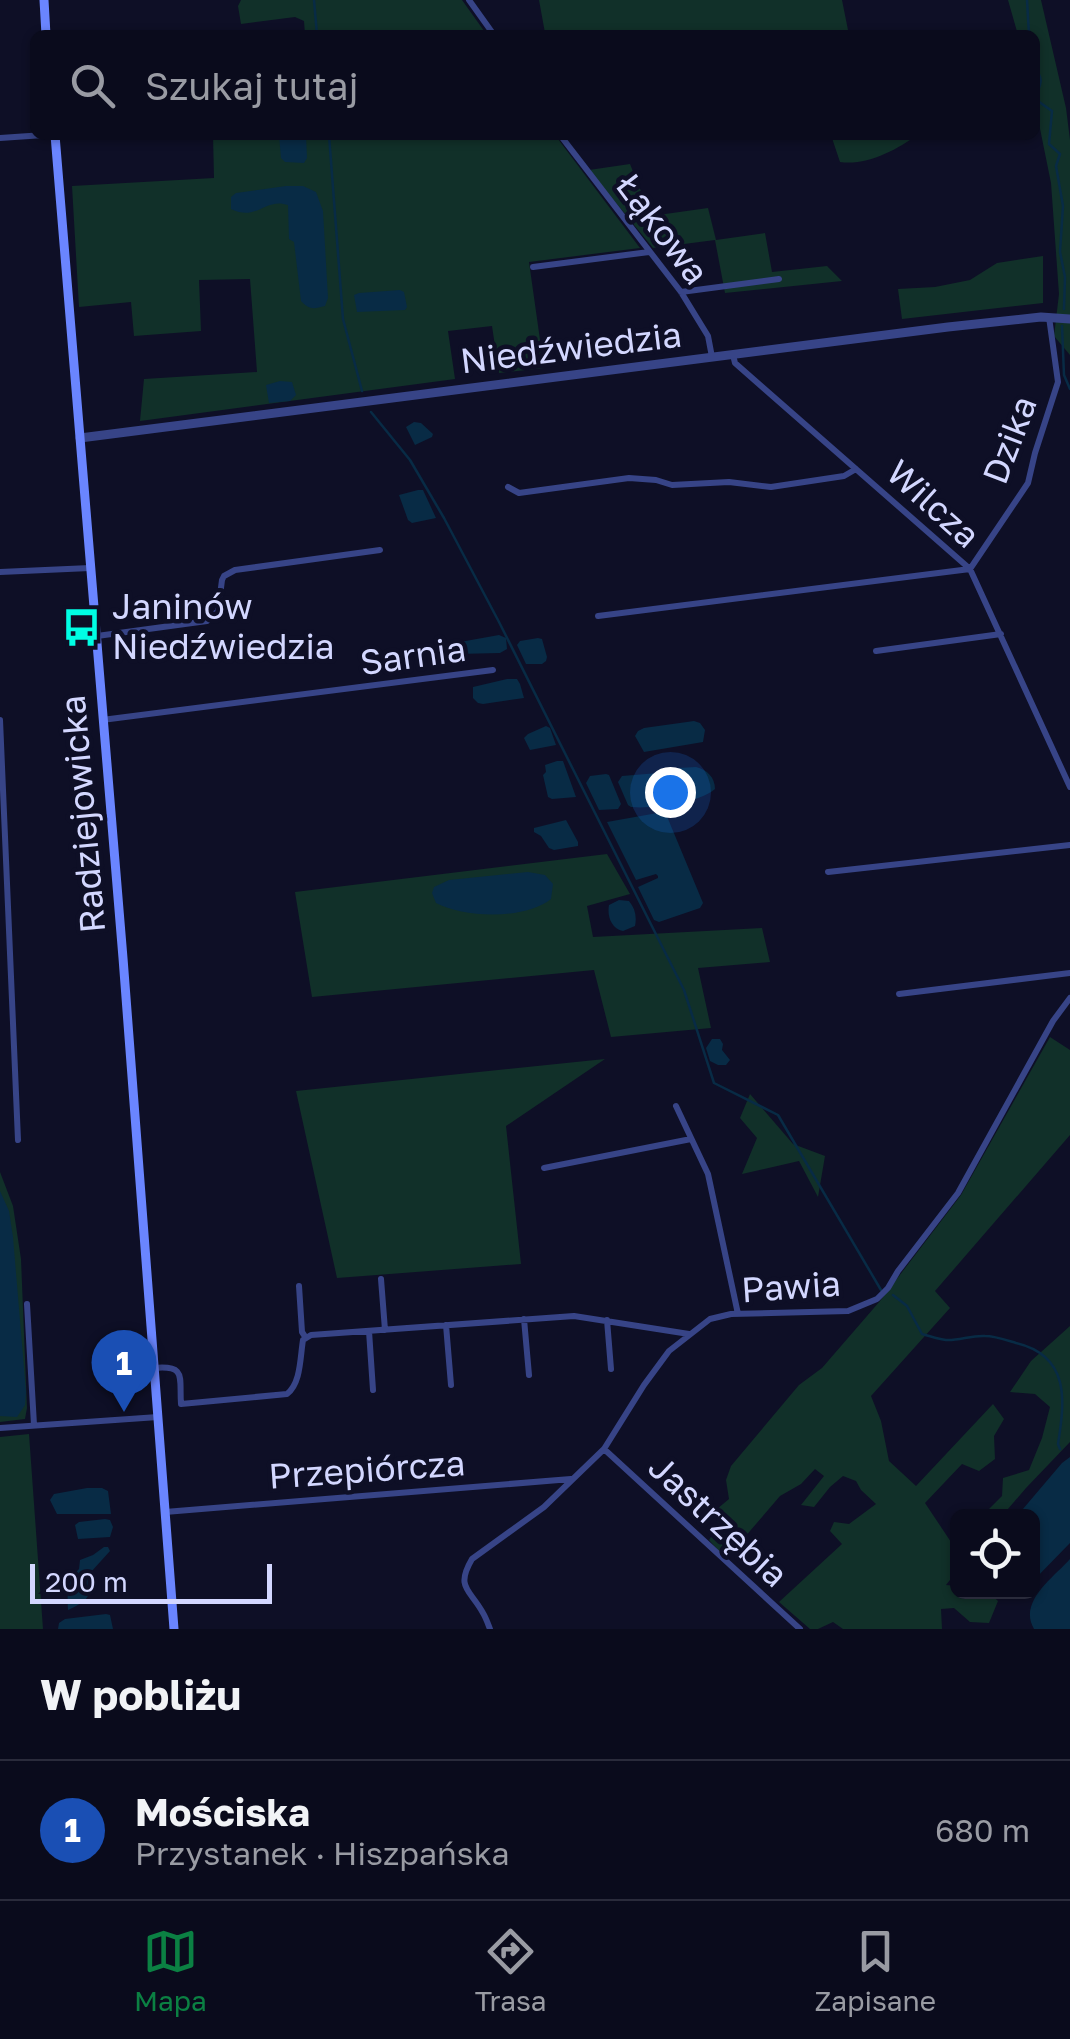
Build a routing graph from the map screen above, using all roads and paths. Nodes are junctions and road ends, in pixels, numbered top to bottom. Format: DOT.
graph roads {
  1 [pos="44,0"];
  2 [pos="469,0"];
  3 [pos="46,30"];
  4 [pos="490,30"];
  5 [pos="30,136"];
  6 [pos="0,138"];
  7 [pos="55,140"];
  8 [pos="564,140"];
  9 [pos="649,252"];
  10 [pos="533,267"];
  11 [pos="778,279"];
  12 [pos="681,292"];
  13 [pos="1049,317"];
  14 [pos="1068,319"];
  15 [pos="733,356"];
  16 [pos="712,358"];
  17 [pos="80,438"];
  18 [pos="856,468"];
  19 [pos="508,487"];
  20 [pos="380,550"];
  21 [pos="90,568"];
  22 [pos="970,569"];
  23 [pos="0,572"];
  24 [pos="598,616"];
  25 [pos="1001,634"];
  26 [pos="96,636"];
  27 [pos="876,651"];
  28 [pos="493,670"];
  29 [pos="0,720"];
  30 [pos="102,720"];
  31 [pos="1070,787"];
  32 [pos="1070,845"];
  33 [pos="828,872"];
  34 [pos="1070,972"];
  35 [pos="898,994"];
  36 [pos="1070,998"];
  37 [pos="676,1106"];
  38 [pos="691,1139"];
  39 [pos="18,1140"];
  40 [pos="544,1168"];
  41 [pos="381,1279"];
  42 [pos="298,1286"];
  43 [pos="27,1304"];
  44 [pos="738,1314"];
  45 [pos="524,1319"];
  46 [pos="607,1320"];
  47 [pos="446,1325"];
  48 [pos="385,1330"];
  49 [pos="369,1331"];
  50 [pos="689,1334"];
  51 [pos="306,1338"];
  52 [pos="154,1368"];
  53 [pos="611,1369"];
  54 [pos="529,1375"];
  55 [pos="450,1385"];
  56 [pos="374,1390"];
  57 [pos="158,1417"];
  58 [pos="34,1425"];
  59 [pos="0,1428"];
  60 [pos="604,1449"];
  61 [pos="572,1479"];
  62 [pos="166,1512"];
  63 [pos="174,1629"];
  64 [pos="490,1629"];
  65 [pos="800,1629"];
  1 -- 3 [label="main road"];
  2 -- 4 [label="street"];
  5 -- 6 [label="street"];
  7 -- 17 [label="main road, Radziejowicka"];
  8 -- 9 [label="street, Łąkowa"];
  9 -- 10 [label="street"];
  9 -- 12 [label="street, Łąkowa"];
  11 -- 12 [label="street"];
  12 -- 16 [label="street, Łąkowa"];
  13 -- 14 [label="street, Niedźwiedzia"];
  13 -- 15 [label="street, Niedźwiedzia"];
  13 -- 22 [label="street, Dzika"];
  15 -- 16 [label="street, Niedźwiedzia"];
  15 -- 18 [label="street, Wilcza"];
  16 -- 17 [label="street, Niedźwiedzia"];
  17 -- 21 [label="main road, Radziejowicka"];
  18 -- 19 [label="street"];
  18 -- 22 [label="street, Wilcza"];
  20 -- 26 [label="street"];
  21 -- 23 [label="street"];
  21 -- 26 [label="main road, Radziejowicka"];
  22 -- 24 [label="street"];
  22 -- 25 [label="street, Wilcza"];
  25 -- 27 [label="street"];
  25 -- 31 [label="street, Wilcza"];
  26 -- 30 [label="main road, Radziejowicka"];
  28 -- 30 [label="street, Sarnia"];
  29 -- 39 [label="street"];
  30 -- 52 [label="main road, Radziejowicka"];
  32 -- 33 [label="street"];
  34 -- 35 [label="street"];
  36 -- 44 [label="street, Pawia"];
  37 -- 38 [label="street"];
  38 -- 40 [label="street"];
  38 -- 44 [label="street"];
  41 -- 48 [label="street"];
  42 -- 51 [label="street"];
  43 -- 58 [label="street"];
  44 -- 50 [label="street, Pawia"];
  45 -- 46 [label="street"];
  45 -- 47 [label="street"];
  45 -- 54 [label="street"];
  46 -- 50 [label="street"];
  46 -- 53 [label="street"];
  47 -- 48 [label="street"];
  47 -- 55 [label="street"];
  48 -- 49 [label="street"];
  49 -- 51 [label="street"];
  49 -- 56 [label="street"];
  50 -- 60 [label="street, Pawia"];
  51 -- 52 [label="street"];
  52 -- 57 [label="main road, Radziejowicka"];
  57 -- 58 [label="street"];
  57 -- 62 [label="main road, Radziejowicka"];
  58 -- 59 [label="street"];
  60 -- 61 [label="street, Pawia"];
  60 -- 65 [label="street, Jastrzębia"];
  61 -- 62 [label="street, Przepiórcza"];
  61 -- 64 [label="street, Pawia"];
  62 -- 63 [label="main road, Radziejowicka"];
}
